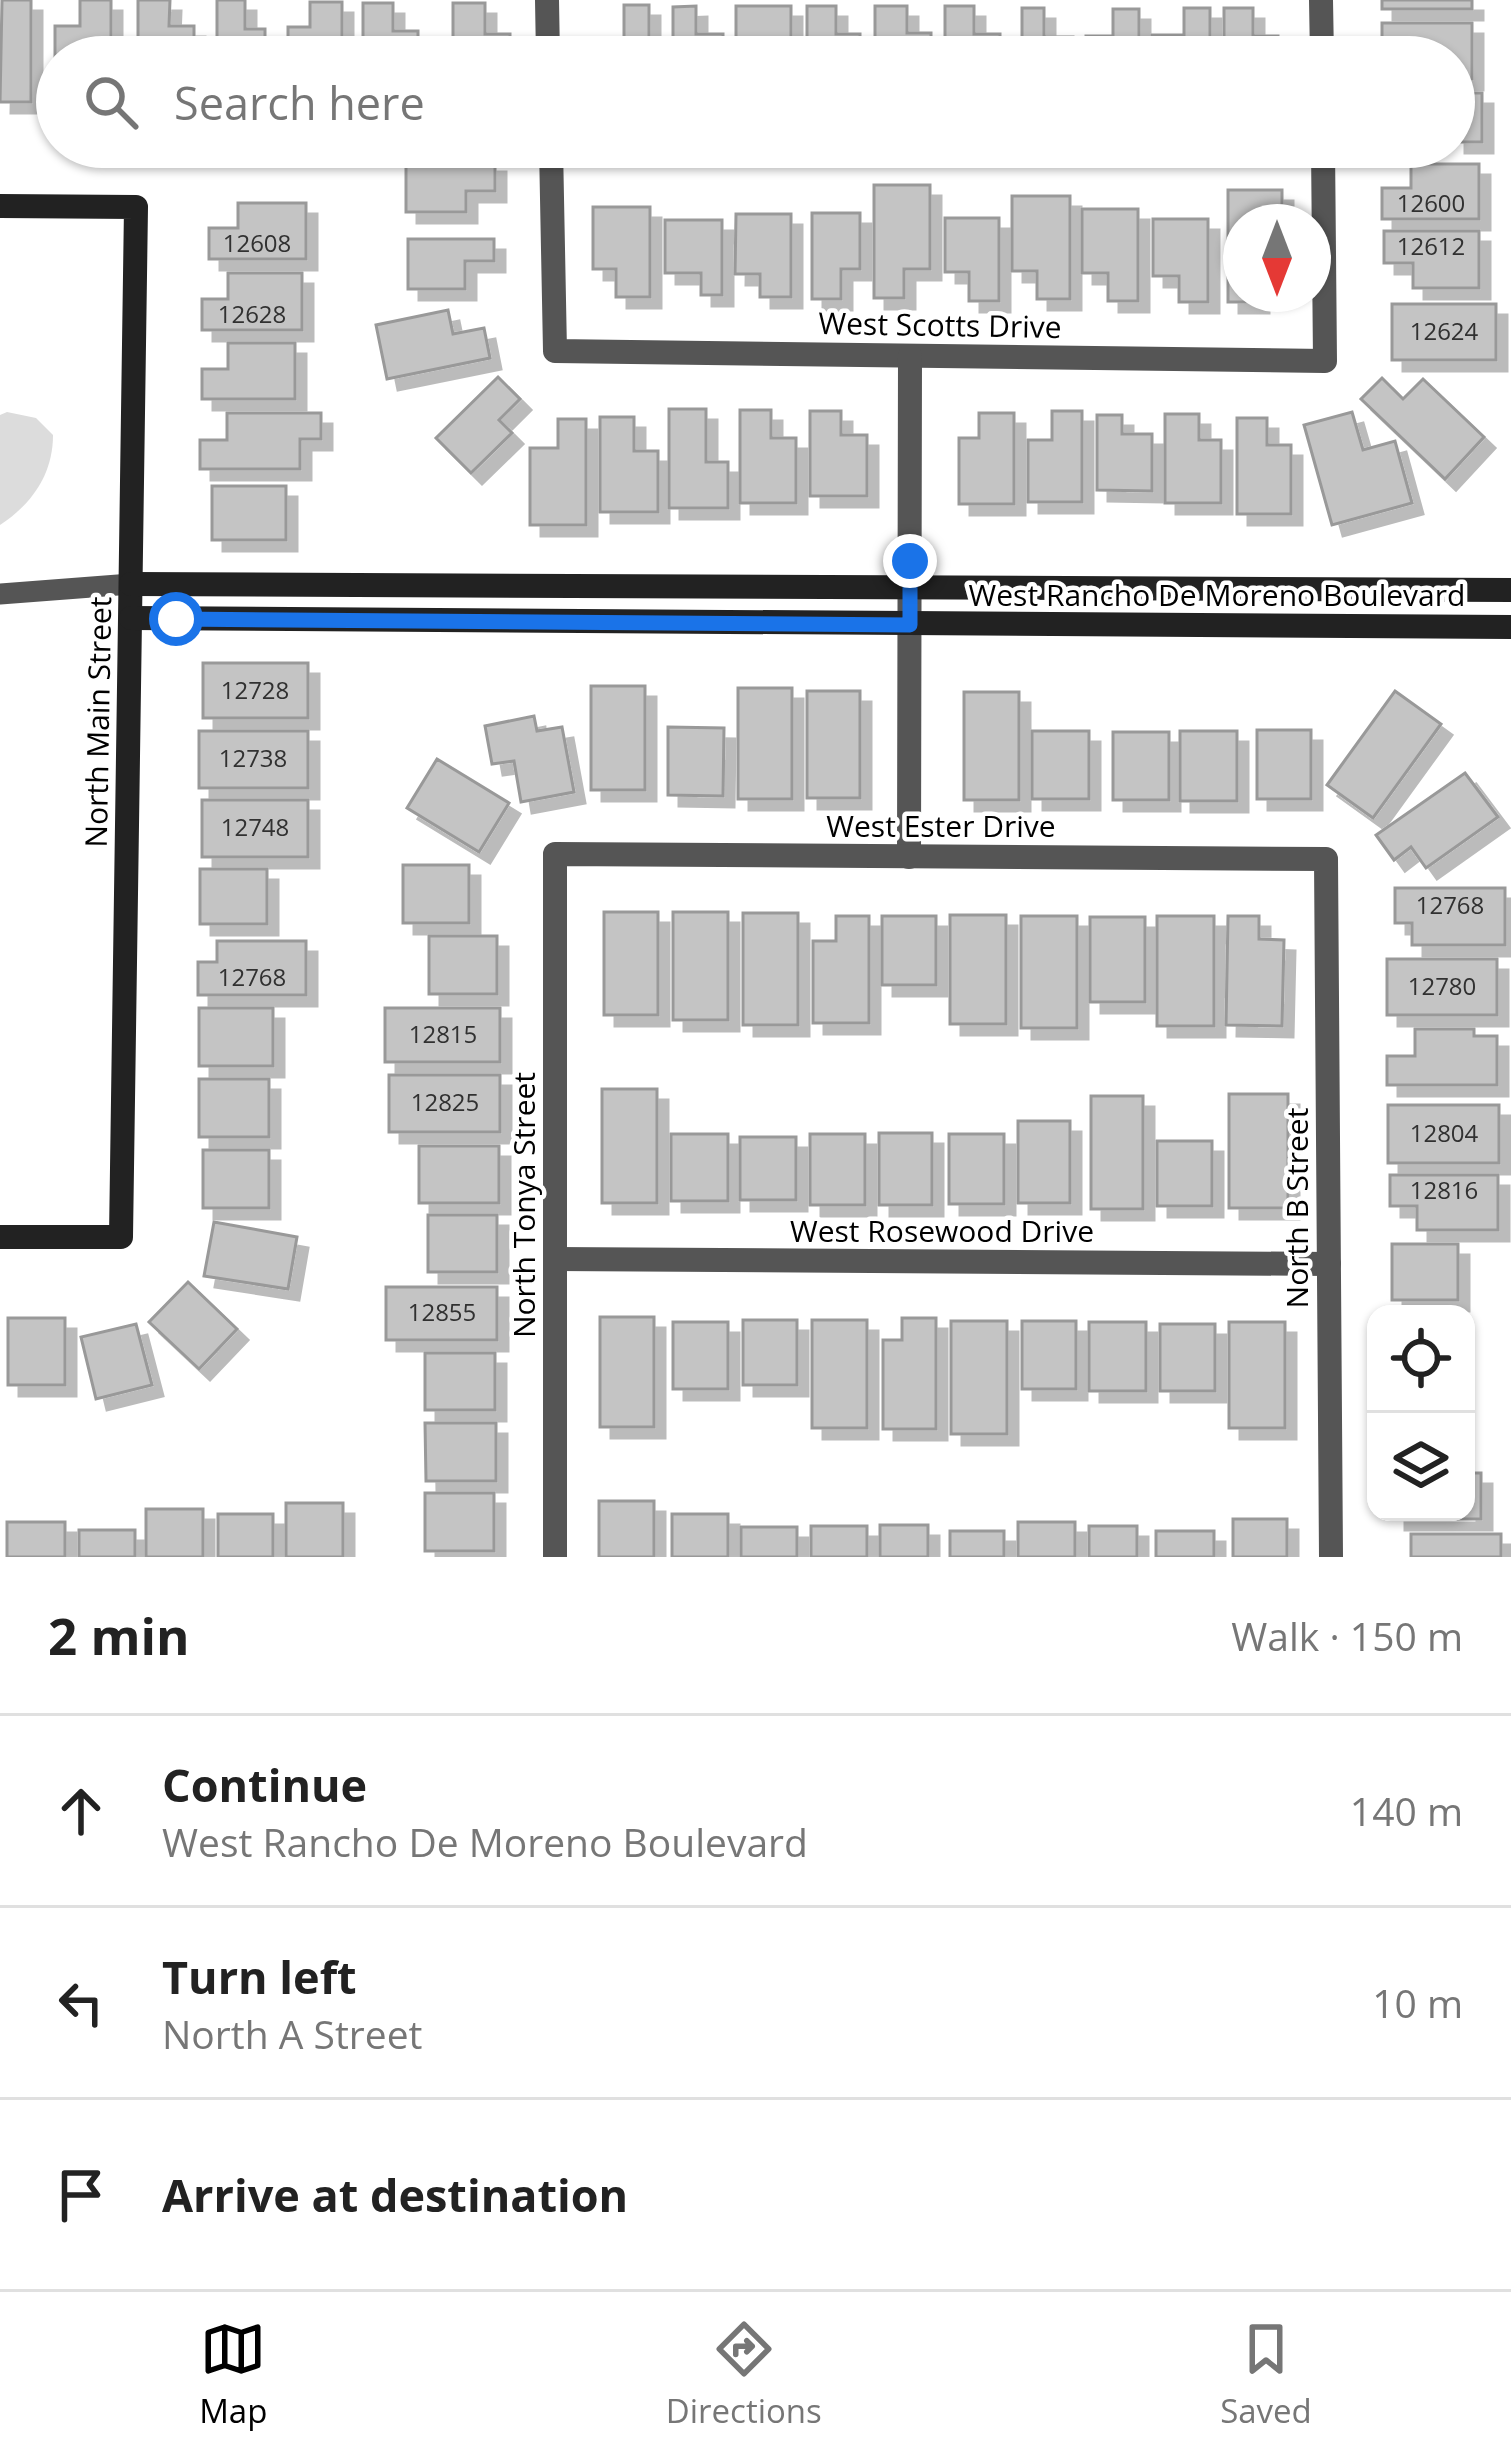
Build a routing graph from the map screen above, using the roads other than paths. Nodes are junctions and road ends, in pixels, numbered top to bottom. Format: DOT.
graph roads {
  1 [pos="547,0"];
  2 [pos="1321,0"];
  3 [pos="548,36"];
  4 [pos="1322,36"];
  5 [pos="551,168"];
  6 [pos="1323,168"];
  7 [pos="0,206"];
  8 [pos="910,356"];
  9 [pos="131,584"];
  10 [pos="910,590"];
  11 [pos="1511,590"];
  12 [pos="0,594"];
  13 [pos="131,618"];
  14 [pos="910,625"];
  15 [pos="1511,627"];
  16 [pos="555,854"];
  17 [pos="909,857"];
  18 [pos="1326,859"];
  19 [pos="0,1237"];
  20 [pos="555,1259"];
  21 [pos="1329,1264"];
  22 [pos="555,1557"];
  23 [pos="1330,1557"];
  1 -- 3 [label="street"];
  2 -- 4 [label="street"];
  5 -- 8 [label="street, West Scotts Drive"];
  6 -- 8 [label="street, West Scotts Drive"];
  7 -- 9 [label="street, North Main Street"];
  8 -- 10 [label="street"];
  9 -- 10 [label="street, West Rancho De Moreno Boulevard"];
  9 -- 12 [label="lane"];
  9 -- 13 [label="street, North Main Street"];
  10 -- 11 [label="street, West Rancho De Moreno Boulevard"];
  10 -- 14 [label="street"];
  13 -- 14 [label="street, West Rancho De Moreno Boulevard"];
  13 -- 19 [label="street, North Main Street"];
  14 -- 15 [label="street, West Rancho De Moreno Boulevard"];
  14 -- 17 [label="street"];
  16 -- 17 [label="street, West Ester Drive"];
  16 -- 20 [label="street, North Tonya Street"];
  17 -- 18 [label="street, West Ester Drive"];
  18 -- 21 [label="street, North B Street"];
  20 -- 21 [label="street, West Rosewood Drive"];
  20 -- 22 [label="street, North Tonya Street"];
  21 -- 23 [label="street, North B Street"];
}
